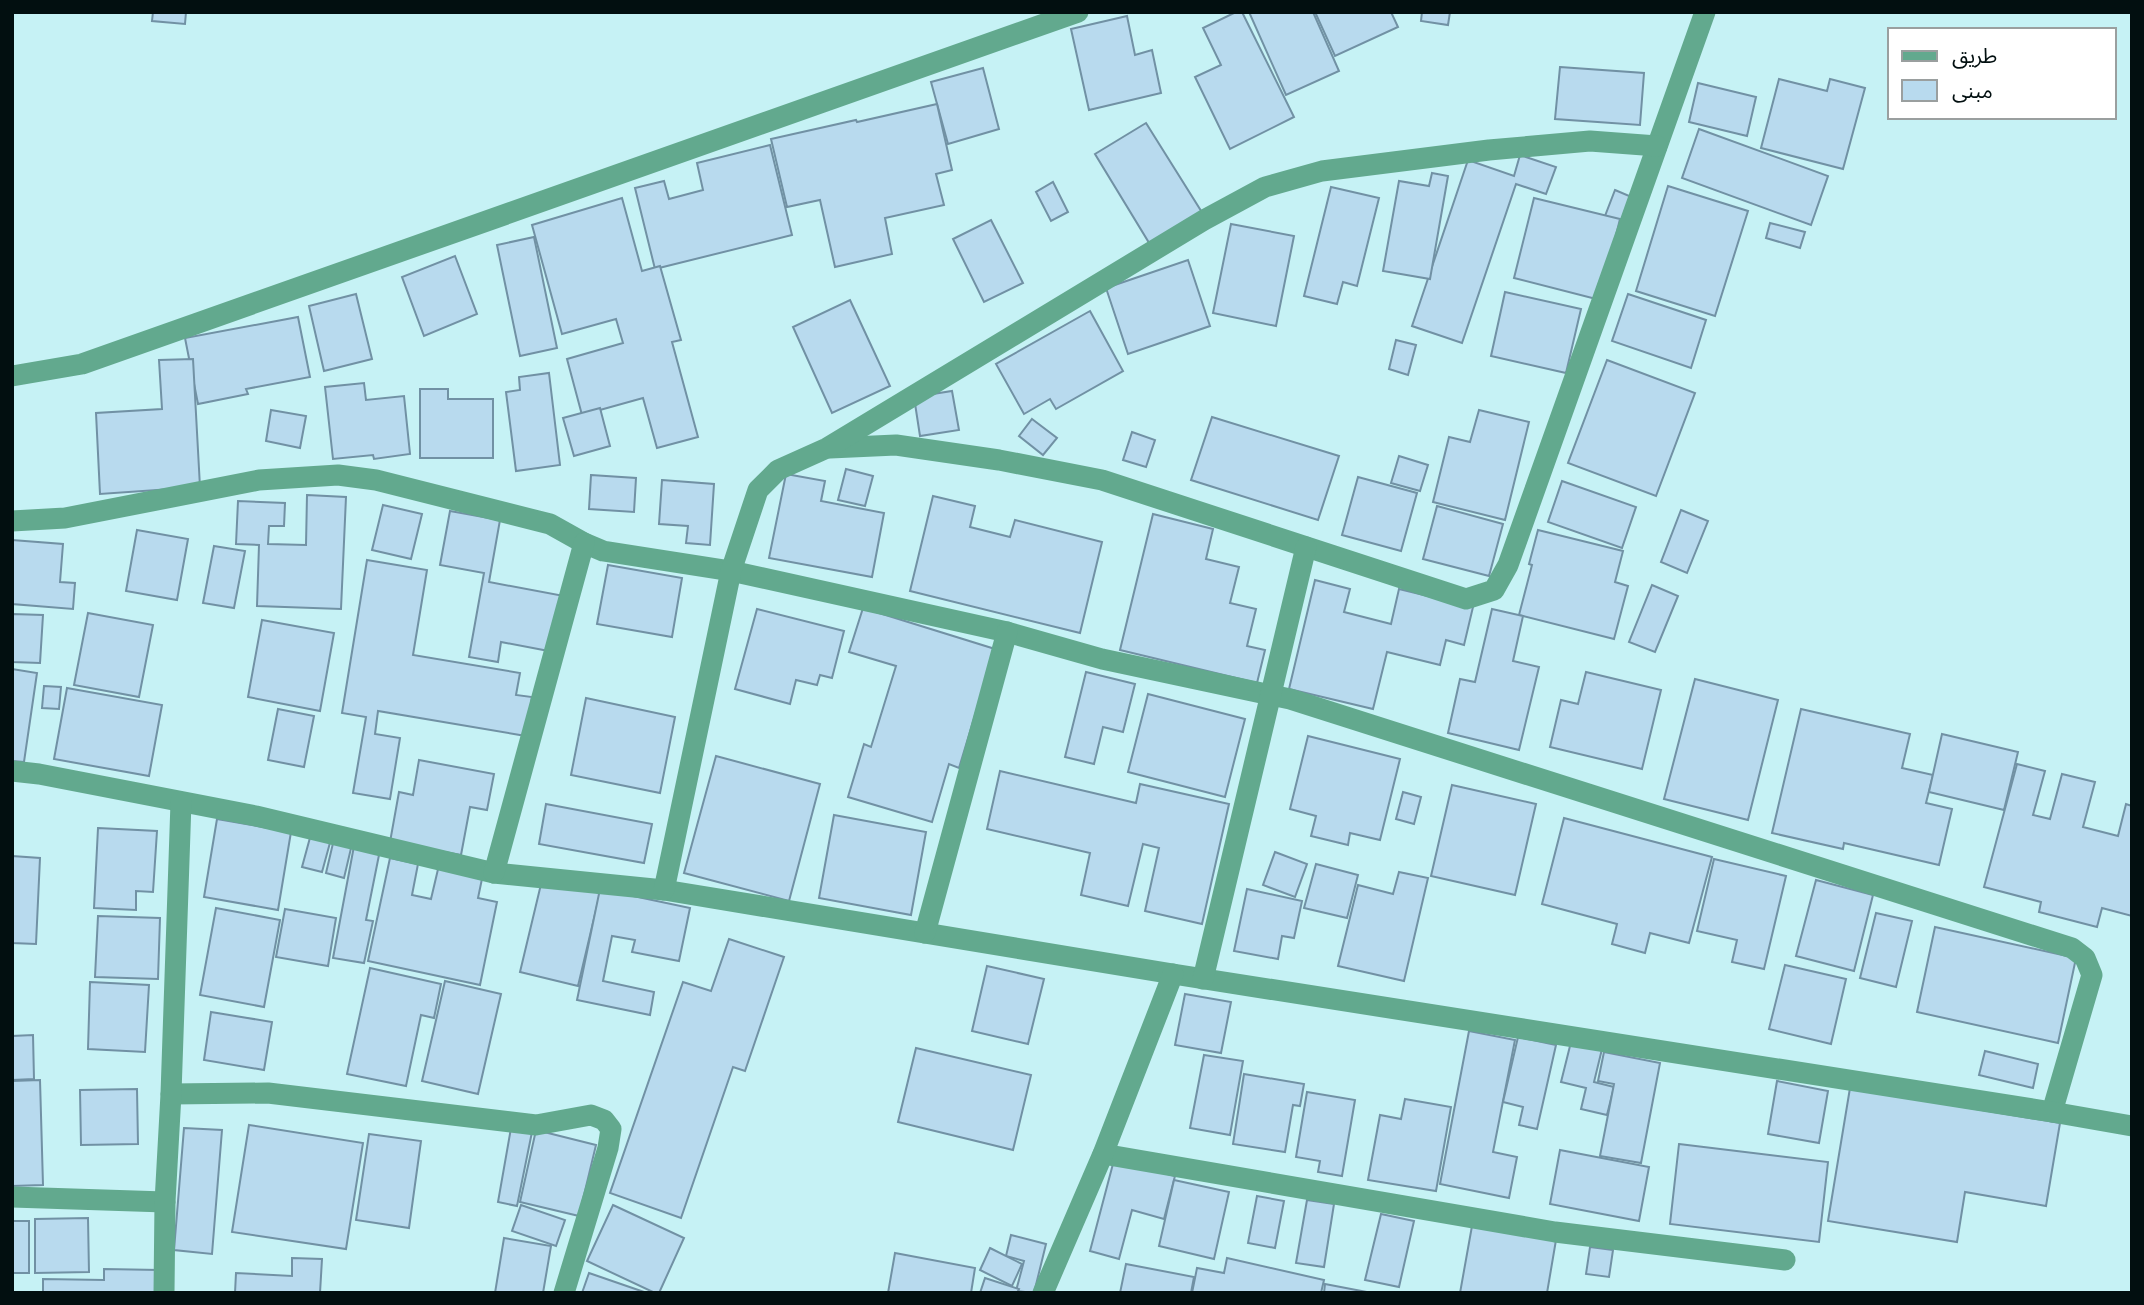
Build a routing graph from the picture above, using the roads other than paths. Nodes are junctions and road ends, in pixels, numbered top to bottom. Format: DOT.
graph roads {
  1 [pos="1078,12"];
  2 [pos="1705,12"];
  3 [pos="1657,146"];
  4 [pos="12,376"];
  5 [pos="827,448"];
  6 [pos="12,521"];
  7 [pos="584,543"];
  8 [pos="1306,547"];
  9 [pos="731,570"];
  10 [pos="1006,632"];
  11 [pos="1270,695"];
  12 [pos="12,771"];
  13 [pos="181,802"];
  14 [pos="494,873"];
  15 [pos="664,890"];
  16 [pos="925,933"];
  17 [pos="1173,974"];
  18 [pos="1203,979"];
  19 [pos="171,1094"];
  20 [pos="2052,1112"];
  21 [pos="2132,1126"];
  22 [pos="1104,1154"];
  23 [pos="12,1197"];
  24 [pos="165,1202"];
  25 [pos="1785,1260"];
  26 [pos="164,1293"];
  27 [pos="564,1293"];
  28 [pos="1043,1293"];
  1 -- 4 [label="street"];
  2 -- 3 [label="street"];
  3 -- 5 [label="street"];
  3 -- 8 [label="street"];
  5 -- 8 [label="street"];
  5 -- 9 [label="street"];
  6 -- 7 [label="street"];
  7 -- 9 [label="street"];
  7 -- 14 [label="street"];
  8 -- 11 [label="street"];
  9 -- 10 [label="street"];
  9 -- 15 [label="street"];
  10 -- 11 [label="street"];
  10 -- 16 [label="street"];
  11 -- 18 [label="street"];
  11 -- 20 [label="street"];
  12 -- 13 [label="street"];
  13 -- 14 [label="street"];
  13 -- 19 [label="street"];
  14 -- 15 [label="street"];
  15 -- 16 [label="street"];
  16 -- 17 [label="street"];
  17 -- 18 [label="street"];
  17 -- 22 [label="street"];
  18 -- 20 [label="street"];
  19 -- 24 [label="street"];
  19 -- 27 [label="street"];
  20 -- 21 [label="street"];
  22 -- 25 [label="street"];
  22 -- 28 [label="street"];
  23 -- 24 [label="street"];
  24 -- 26 [label="street"];
}
